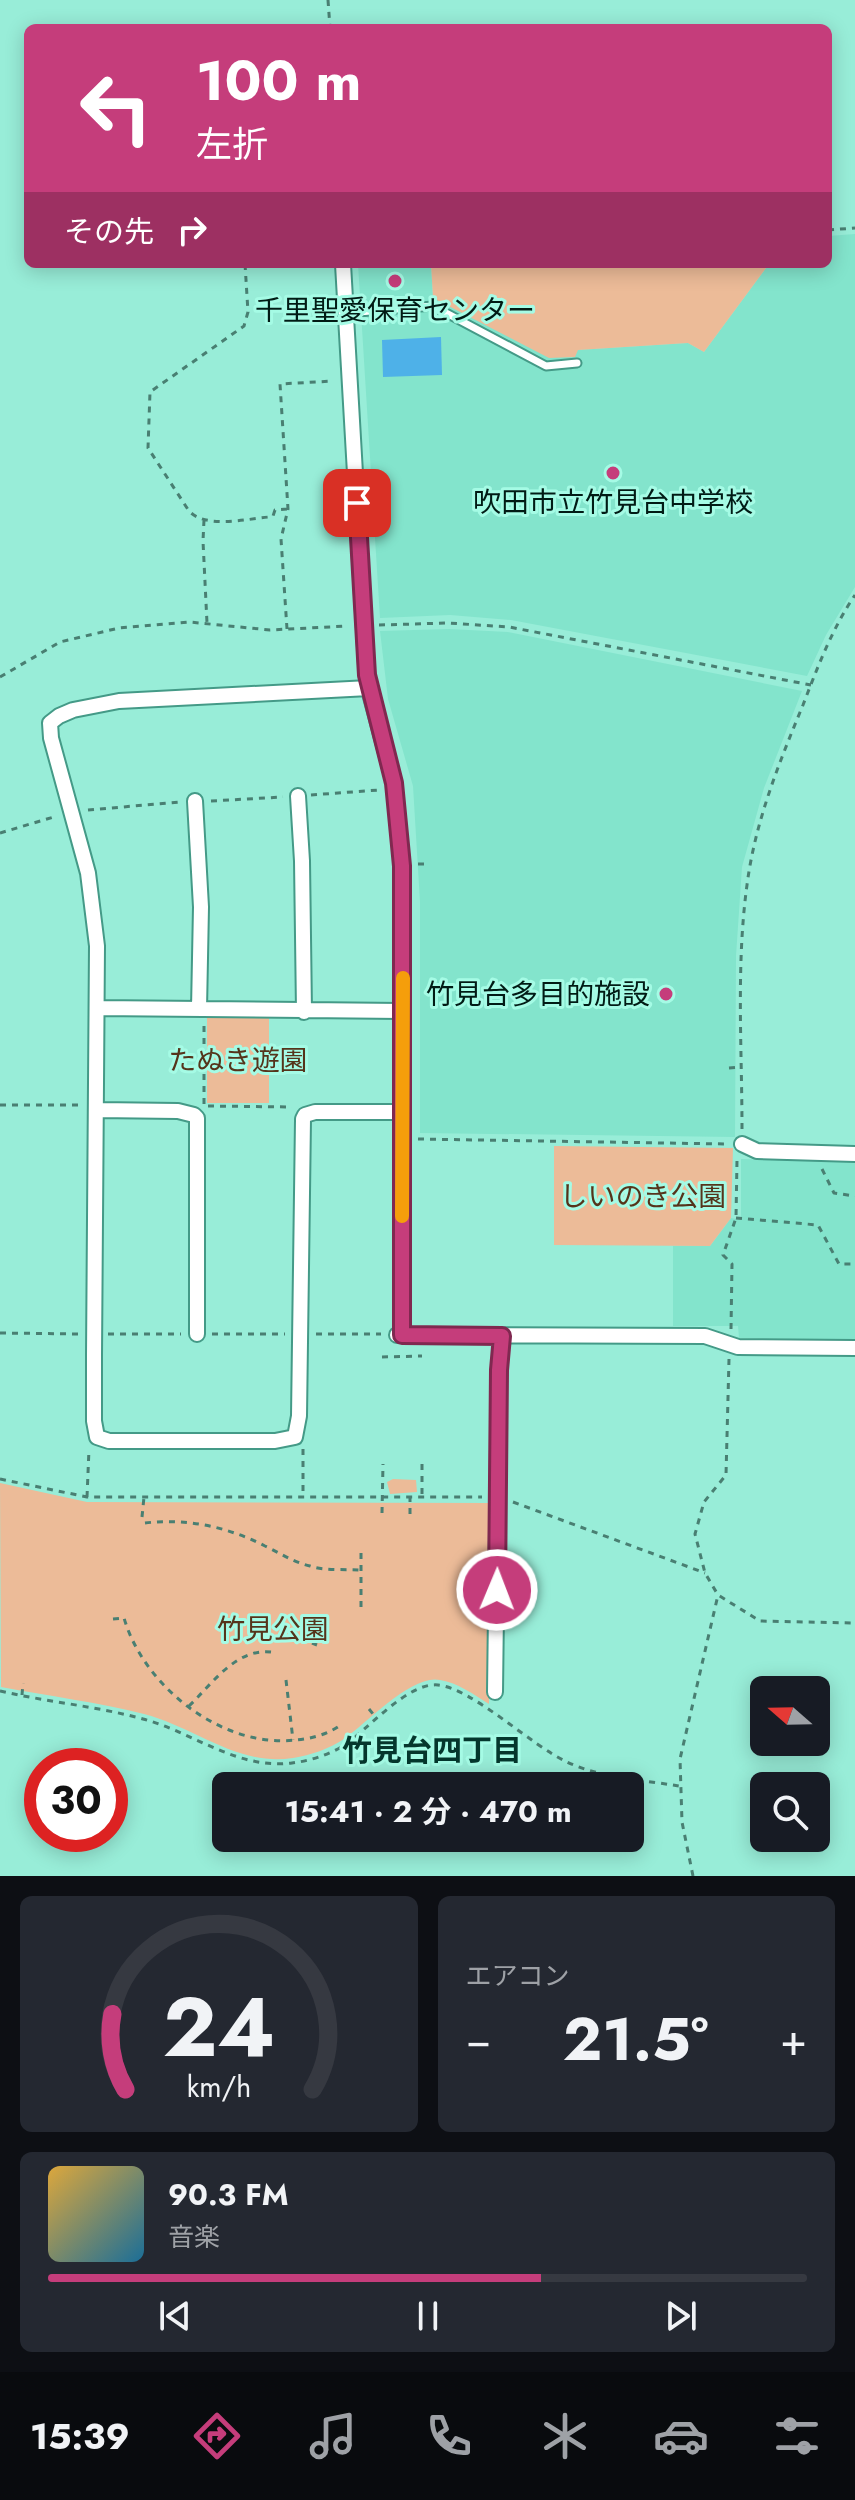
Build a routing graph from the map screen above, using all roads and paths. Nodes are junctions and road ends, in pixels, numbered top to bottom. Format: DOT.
graph roads {
  1 [pos="328,0"];
  2 [pos="330,24"];
  3 [pos="855,228"];
  4 [pos="832,230"];
  5 [pos="245,268"];
  6 [pos="343,268"];
  7 [pos="346,313"];
  8 [pos="577,363"];
  9 [pos="350,380"];
  10 [pos="288,509"];
  11 [pos="204,520"];
  12 [pos="855,595"];
  13 [pos="207,623"];
  14 [pos="363,625"];
  15 [pos="287,629"];
  16 [pos="0,677"];
  17 [pos="811,685"];
  18 [pos="369,688"];
  19 [pos="298,796"];
  20 [pos="195,801"];
  21 [pos="415,864"];
  22 [pos="428,864"];
  23 [pos="97,1008"];
  24 [pos="199,1009"];
  25 [pos="402,1011"];
  26 [pos="304,1012"];
  27 [pos="742,1067"];
  28 [pos="729,1068"];
  29 [pos="0,1105"];
  30 [pos="97,1110"];
  31 [pos="402,1112"];
  32 [pos="305,1115"];
  33 [pos="415,1139"];
  34 [pos="742,1144"];
  35 [pos="815,1153"];
  36 [pos="855,1154"];
  37 [pos="855,1196"];
  38 [pos="736,1218"];
  39 [pos="855,1264"];
  40 [pos="731,1327"];
  41 [pos="197,1334"];
  42 [pos="502,1336"];
  43 [pos="855,1348"];
  44 [pos="729,1355"];
  45 [pos="422,1356"];
  46 [pos="382,1357"];
  47 [pos="97,1437"];
  48 [pos="295,1437"];
  49 [pos="383,1464"];
  50 [pos="422,1464"];
  51 [pos="0,1479"];
  52 [pos="87,1497"];
  53 [pos="144,1497"];
  54 [pos="303,1497"];
  55 [pos="499,1497"];
  56 [pos="383,1498"];
  57 [pos="410,1498"];
  58 [pos="422,1498"];
  59 [pos="382,1513"];
  60 [pos="410,1514"];
  61 [pos="142,1517"];
  62 [pos="145,1523"];
  63 [pos="361,1553"];
  64 [pos="360,1570"];
  65 [pos="705,1573"];
  66 [pos="718,1595"];
  67 [pos="361,1610"];
  68 [pos="113,1619"];
  69 [pos="855,1623"];
  70 [pos="271,1652"];
  71 [pos="286,1680"];
  72 [pos="23,1683"];
  73 [pos="0,1691"];
  74 [pos="495,1692"];
  75 [pos="22,1695"];
  76 [pos="189,1706"];
  77 [pos="369,1709"];
  78 [pos="377,1719"];
  79 [pos="342,1724"];
  80 [pos="293,1740"];
  81 [pos="679,1786"];
  82 [pos="693,1876"];
  1 -- 2 [label="path"];
  3 -- 4 [label="path"];
  5 -- 11 [label="path"];
  6 -- 7 [label="street"];
  7 -- 8 [label="lane"];
  7 -- 9 [label="street"];
  9 -- 10 [label="path"];
  9 -- 14 [label="street"];
  10 -- 11 [label="path"];
  10 -- 15 [label="path"];
  11 -- 13 [label="path"];
  12 -- 17 [label="path"];
  13 -- 15 [label="path"];
  13 -- 16 [label="path"];
  14 -- 15 [label="path"];
  14 -- 17 [label="path"];
  14 -- 18 [label="street"];
  17 -- 27 [label="path"];
  18 -- 23 [label="street"];
  18 -- 25 [label="street"];
  19 -- 26 [label="street"];
  20 -- 24 [label="street"];
  21 -- 22 [label="path"];
  23 -- 24 [label="street"];
  23 -- 30 [label="street"];
  24 -- 26 [label="street"];
  24 -- 32 [label="path"];
  25 -- 26 [label="street"];
  25 -- 31 [label="street"];
  27 -- 28 [label="path"];
  27 -- 34 [label="path"];
  29 -- 30 [label="path"];
  30 -- 41 [label="street"];
  30 -- 47 [label="street"];
  31 -- 32 [label="street"];
  31 -- 42 [label="street"];
  32 -- 48 [label="street"];
  33 -- 34 [label="path"];
  34 -- 35 [label="street"];
  34 -- 38 [label="path"];
  35 -- 36 [label="street"];
  35 -- 37 [label="path"];
  38 -- 39 [label="path"];
  38 -- 40 [label="path"];
  42 -- 43 [label="street"];
  42 -- 55 [label="street"];
  44 -- 65 [label="path"];
  45 -- 46 [label="path"];
  47 -- 48 [label="street"];
  47 -- 52 [label="path"];
  48 -- 54 [label="path"];
  49 -- 56 [label="path"];
  50 -- 58 [label="path"];
  51 -- 52 [label="path"];
  52 -- 53 [label="path"];
  53 -- 54 [label="path"];
  53 -- 61 [label="path"];
  54 -- 56 [label="path"];
  55 -- 58 [label="path"];
  55 -- 65 [label="path"];
  55 -- 74 [label="street"];
  56 -- 57 [label="path"];
  56 -- 59 [label="path"];
  57 -- 58 [label="path"];
  57 -- 60 [label="path"];
  62 -- 64 [label="path"];
  63 -- 64 [label="path"];
  64 -- 67 [label="path"];
  65 -- 66 [label="path"];
  66 -- 69 [label="path"];
  66 -- 81 [label="path"];
  68 -- 76 [label="path"];
  70 -- 76 [label="path"];
  71 -- 80 [label="path"];
  72 -- 75 [label="path"];
  73 -- 75 [label="path"];
  75 -- 78 [label="path"];
  76 -- 80 [label="path"];
  77 -- 78 [label="path"];
  78 -- 81 [label="path"];
  79 -- 80 [label="path"];
  81 -- 82 [label="path"];
}
